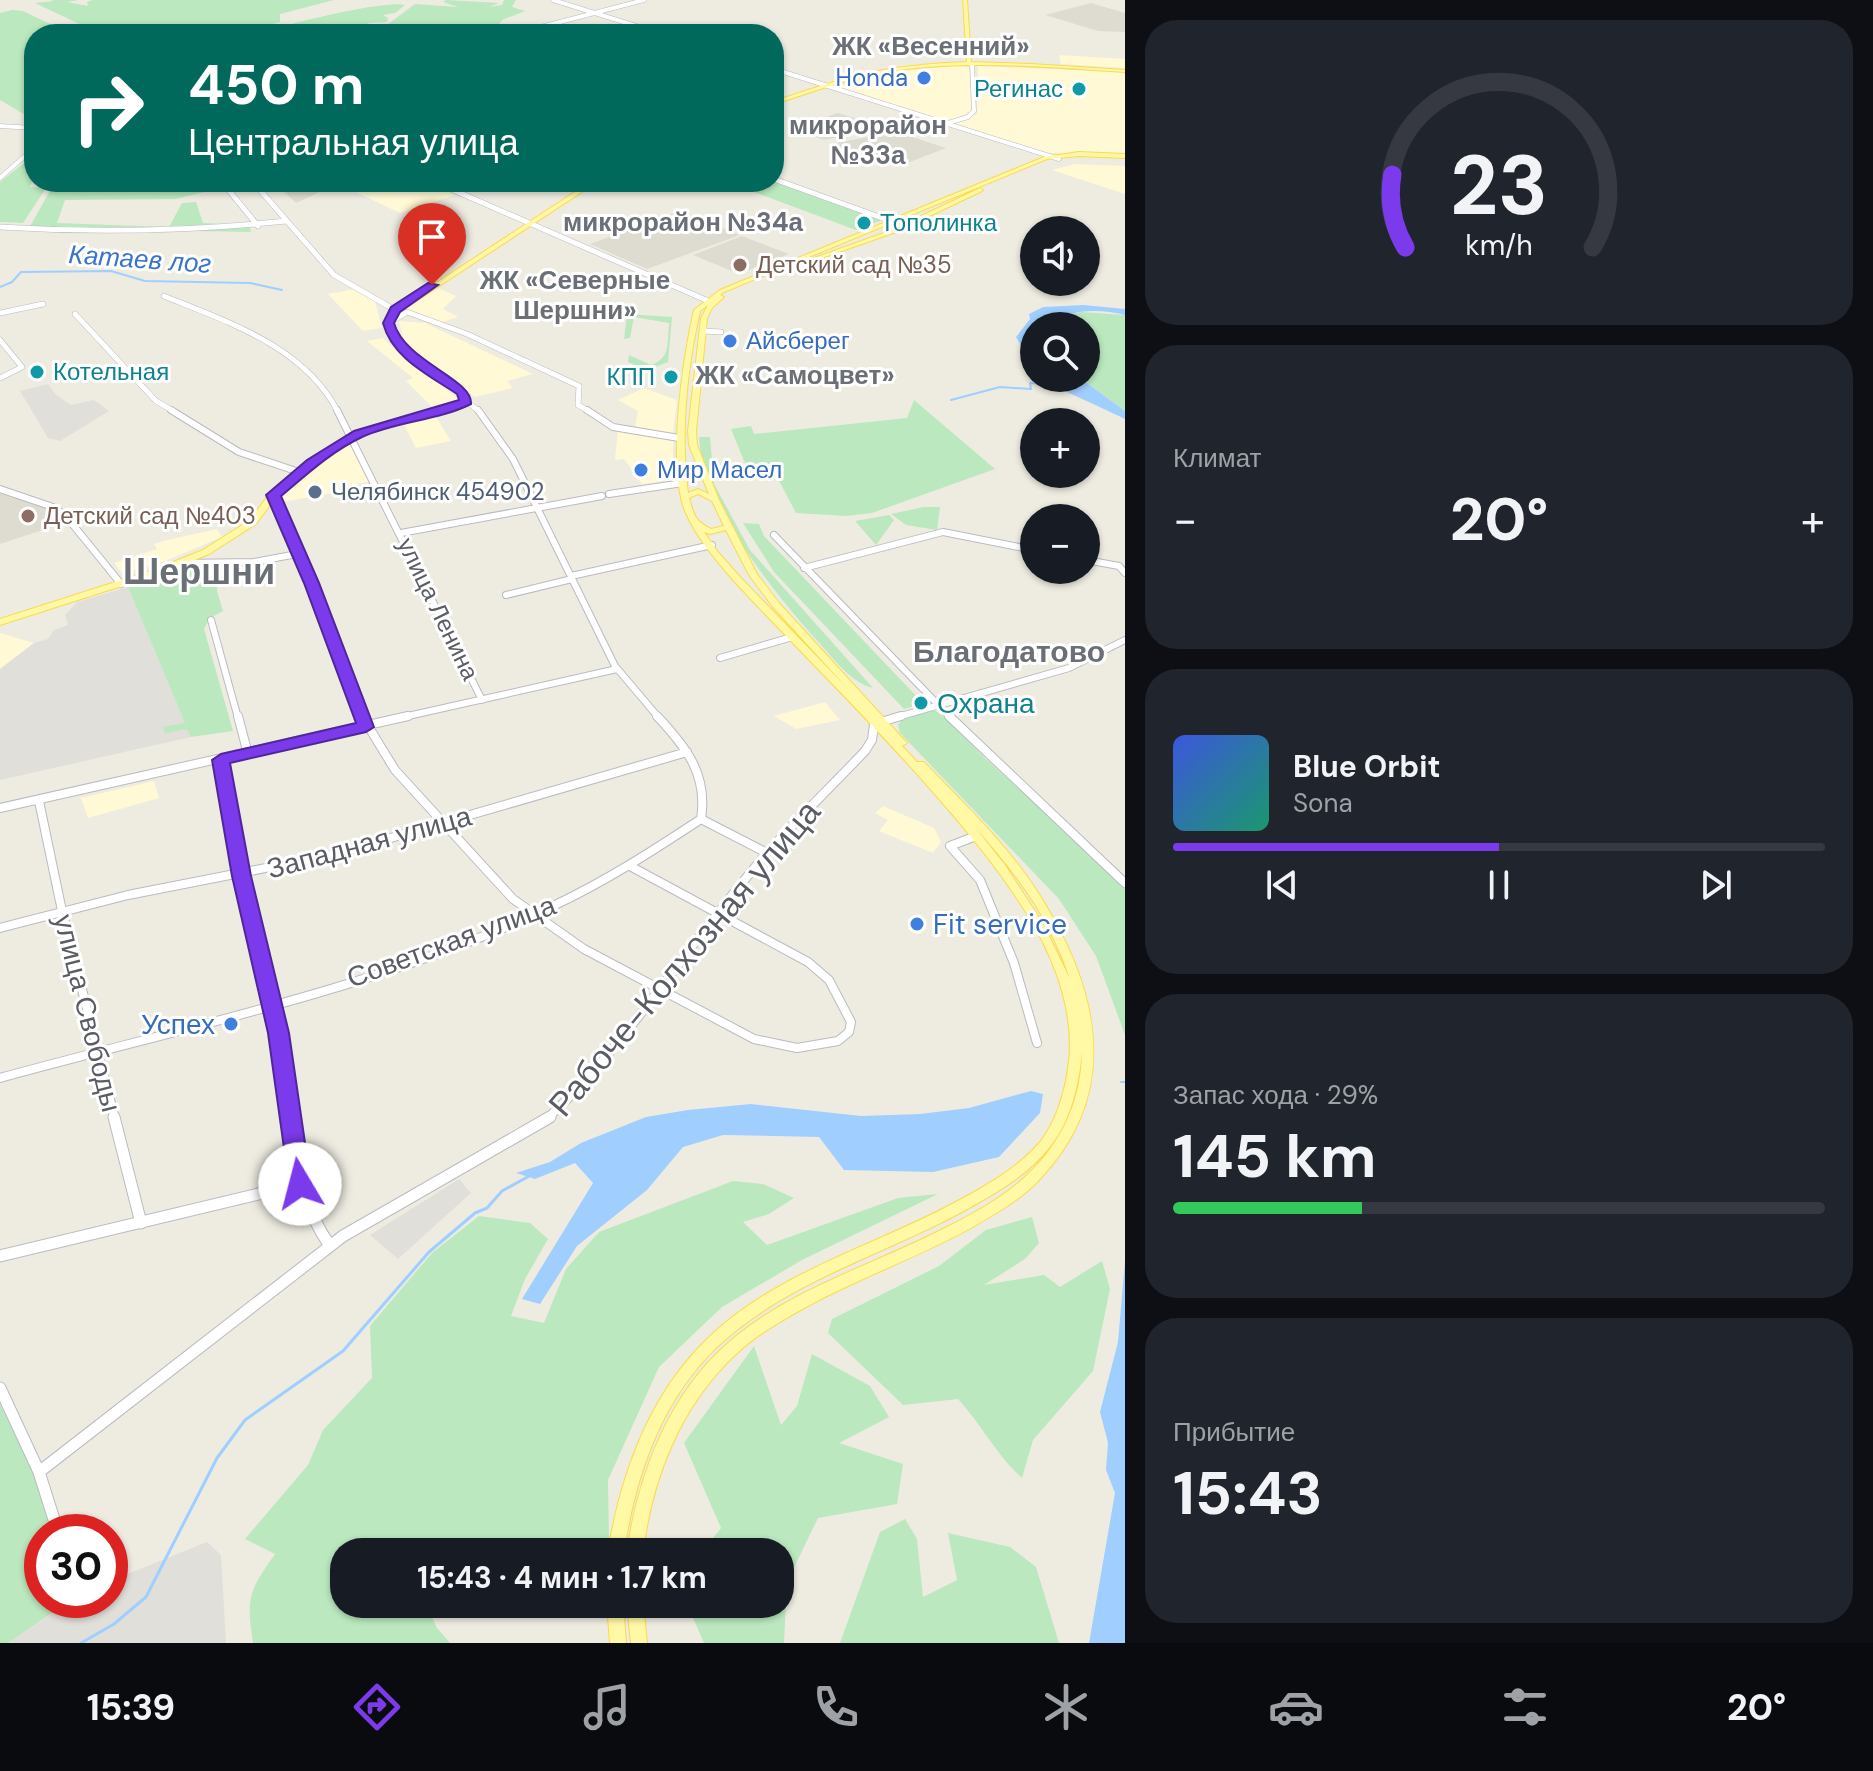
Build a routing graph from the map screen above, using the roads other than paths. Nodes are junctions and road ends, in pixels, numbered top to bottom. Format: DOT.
graph roads {
  1 [pos="553,0"];
  2 [pos="644,0"];
  3 [pos="967,0"];
  4 [pos="613,8"];
  5 [pos="594,13"];
  6 [pos="614,19"];
  7 [pos="552,24"];
  8 [pos="630,24"];
  9 [pos="971,64"];
  10 [pos="1125,70"];
  11 [pos="784,72"];
  12 [pos="820,83"];
  13 [pos="827,86"];
  14 [pos="784,97"];
  15 [pos="784,98"];
  16 [pos="948,124"];
  17 [pos="0,126"];
  18 [pos="24,127"];
  19 [pos="24,157"];
  20 [pos="1056,158"];
  21 [pos="1125,158"];
  22 [pos="0,178"];
  23 [pos="784,183"];
  24 [pos="981,188"];
  25 [pos="230,192"];
  26 [pos="261,192"];
  27 [pos="457,192"];
  28 [pos="579,192"];
  29 [pos="286,221"];
  30 [pos="893,222"];
  31 [pos="529,224"];
  32 [pos="258,226"];
  33 [pos="0,227"];
  34 [pos="797,264"];
  35 [pos="164,296"];
  36 [pos="710,301"];
  37 [pos="43,304"];
  38 [pos="395,310"];
  39 [pos="0,313"];
  40 [pos="75,314"];
  41 [pos="389,323"];
  42 [pos="703,331"];
  43 [pos="721,332"];
  44 [pos="0,340"];
  45 [pos="0,378"];
  46 [pos="466,401"];
  47 [pos="352,438"];
  48 [pos="679,438"];
  49 [pos="299,472"];
  50 [pos="683,483"];
  51 [pos="0,489"];
  52 [pos="273,495"];
  53 [pos="685,497"];
  54 [pos="715,500"];
  55 [pos="539,508"];
  56 [pos="697,525"];
  57 [pos="728,527"];
  58 [pos="401,533"];
  59 [pos="774,535"];
  60 [pos="712,545"];
  61 [pos="1020,547"];
  62 [pos="297,554"];
  63 [pos="181,563"];
  64 [pos="1100,563"];
  65 [pos="804,568"];
  66 [pos="1125,573"];
  67 [pos="572,577"];
  68 [pos="121,584"];
  69 [pos="506,595"];
  70 [pos="211,620"];
  71 [pos="0,622"];
  72 [pos="792,637"];
  73 [pos="1125,640"];
  74 [pos="720,658"];
  75 [pos="617,669"];
  76 [pos="482,700"];
  77 [pos="937,705"];
  78 [pos="878,722"];
  79 [pos="366,727"];
  80 [pos="687,752"];
  81 [pos="248,754"];
  82 [pos="221,760"];
  83 [pos="39,801"];
  84 [pos="0,808"];
  85 [pos="701,819"];
  86 [pos="444,824"];
  87 [pos="976,836"];
  88 [pos="767,853"];
  89 [pos="630,866"];
  90 [pos="242,876"];
  91 [pos="1125,883"];
  92 [pos="62,911"];
  93 [pos="722,912"];
  94 [pos="533,915"];
  95 [pos="0,928"];
  96 [pos="663,989"];
  97 [pos="270,1002"];
  98 [pos="1037,1043"];
  99 [pos="97,1050"];
  100 [pos="0,1078"];
  101 [pos="300,1184"];
  102 [pos="141,1223"];
  103 [pos="330,1246"];
  104 [pos="0,1256"];
  105 [pos="0,1388"];
  106 [pos="39,1472"];
  107 [pos="52,1514"];
  108 [pos="619,1538"];
  109 [pos="638,1538"];
  110 [pos="616,1618"];
  111 [pos="636,1618"];
  112 [pos="618,1643"];
  113 [pos="639,1643"];
  1 -- 5 [label="street"];
  2 -- 4 [label="street"];
  3 -- 9 [label="main road"];
  4 -- 5 [label="street"];
  4 -- 6 [label="street"];
  5 -- 6 [label="street"];
  5 -- 7 [label="street"];
  6 -- 8 [label="street"];
  9 -- 10 [label="main road"];
  9 -- 12 [label="main road"];
  9 -- 13 [label="main road"];
  9 -- 16 [label="street"];
  11 -- 12 [label="street"];
  12 -- 13 [label="street"];
  12 -- 14 [label="main road"];
  13 -- 15 [label="main road"];
  13 -- 16 [label="street"];
  16 -- 20 [label="street"];
  17 -- 18 [label="street"];
  19 -- 22 [label="street"];
  20 -- 21 [label="main road"];
  20 -- 24 [label="main road"];
  20 -- 30 [label="main road"];
  23 -- 30 [label="street"];
  24 -- 30 [label="main road"];
  24 -- 34 [label="main road"];
  25 -- 32 [label="street"];
  26 -- 29 [label="street"];
  27 -- 31 [label="street"];
  28 -- 31 [label="main road"];
  29 -- 32 [label="street"];
  29 -- 38 [label="street"];
  30 -- 34 [label="main road"];
  30 -- 36 [label="main road"];
  31 -- 36 [label="street"];
  31 -- 38 [label="main road"];
  32 -- 33 [label="street"];
  34 -- 36 [label="main road"];
  35 -- 47 [label="street, улица Ленина"];
  36 -- 42 [label="main road"];
  36 -- 48 [label="main road"];
  37 -- 39 [label="street"];
  38 -- 41 [label="main road"];
  40 -- 49 [label="street"];
  41 -- 46 [label="main road"];
  41 -- 48 [label="street"];
  42 -- 43 [label="street"];
  42 -- 54 [label="main road"];
  44 -- 45 [label="street"];
  46 -- 47 [label="main road"];
  46 -- 55 [label="street"];
  47 -- 49 [label="main road"];
  47 -- 58 [label="street, улица Ленина"];
  48 -- 50 [label="main road"];
  49 -- 52 [label="main road"];
  50 -- 53 [label="main road"];
  50 -- 55 [label="street"];
  51 -- 68 [label="street"];
  52 -- 62 [label="street"];
  52 -- 63 [label="main road"];
  53 -- 54 [label="main road"];
  53 -- 56 [label="main road"];
  54 -- 57 [label="main road"];
  55 -- 58 [label="street"];
  55 -- 67 [label="street"];
  56 -- 57 [label="main road"];
  56 -- 60 [label="main road"];
  57 -- 78 [label="main road"];
  58 -- 76 [label="street, улица Ленина"];
  59 -- 65 [label="street"];
  60 -- 67 [label="street"];
  60 -- 72 [label="main road"];
  61 -- 65 [label="street"];
  62 -- 63 [label="street"];
  62 -- 79 [label="street"];
  63 -- 68 [label="main road"];
  64 -- 66 [label="street"];
  65 -- 77 [label="street"];
  67 -- 69 [label="street"];
  67 -- 75 [label="street"];
  68 -- 71 [label="main road"];
  70 -- 81 [label="street"];
  72 -- 74 [label="street"];
  72 -- 78 [label="main road"];
  73 -- 77 [label="street"];
  75 -- 76 [label="street"];
  75 -- 80 [label="street"];
  76 -- 79 [label="street"];
  77 -- 78 [label="street"];
  77 -- 91 [label="street"];
  78 -- 87 [label="main road"];
  78 -- 88 [label="street, Рабоче-Колхозная улица"];
  78 -- 109 [label="main road"];
  79 -- 81 [label="street"];
  79 -- 86 [label="street"];
  80 -- 85 [label="street"];
  80 -- 86 [label="street, Западная улица"];
  81 -- 82 [label="street"];
  82 -- 83 [label="street"];
  82 -- 90 [label="street"];
  83 -- 84 [label="street"];
  83 -- 92 [label="street, улица Свободы"];
  85 -- 88 [label="street"];
  85 -- 89 [label="street, Советская улица"];
  86 -- 90 [label="street, Западная улица"];
  86 -- 94 [label="street"];
  87 -- 98 [label="street"];
  87 -- 108 [label="main road"];
  88 -- 93 [label="street, Рабоче-Колхозная улица"];
  89 -- 93 [label="street"];
  89 -- 94 [label="street, Советская улица"];
  90 -- 92 [label="street, Западная улица"];
  90 -- 97 [label="street"];
  92 -- 95 [label="street, Западная улица"];
  92 -- 99 [label="street, улица Свободы"];
  93 -- 96 [label="street, Рабоче-Колхозная улица"];
  93 -- 96 [label="street"];
  94 -- 96 [label="street"];
  94 -- 97 [label="street, Советская улица"];
  96 -- 103 [label="street, Рабоче-Колхозная улица"];
  97 -- 99 [label="street, Советская улица"];
  97 -- 101 [label="street"];
  99 -- 100 [label="street, Советская улица"];
  99 -- 102 [label="street, улица Свободы"];
  101 -- 102 [label="street"];
  101 -- 103 [label="street"];
  102 -- 104 [label="street"];
  103 -- 106 [label="street, Рабоче-Колхозная улица"];
  105 -- 106 [label="street"];
  106 -- 107 [label="street"];
  110 -- 112 [label="main road"];
  111 -- 113 [label="main road"];
}
